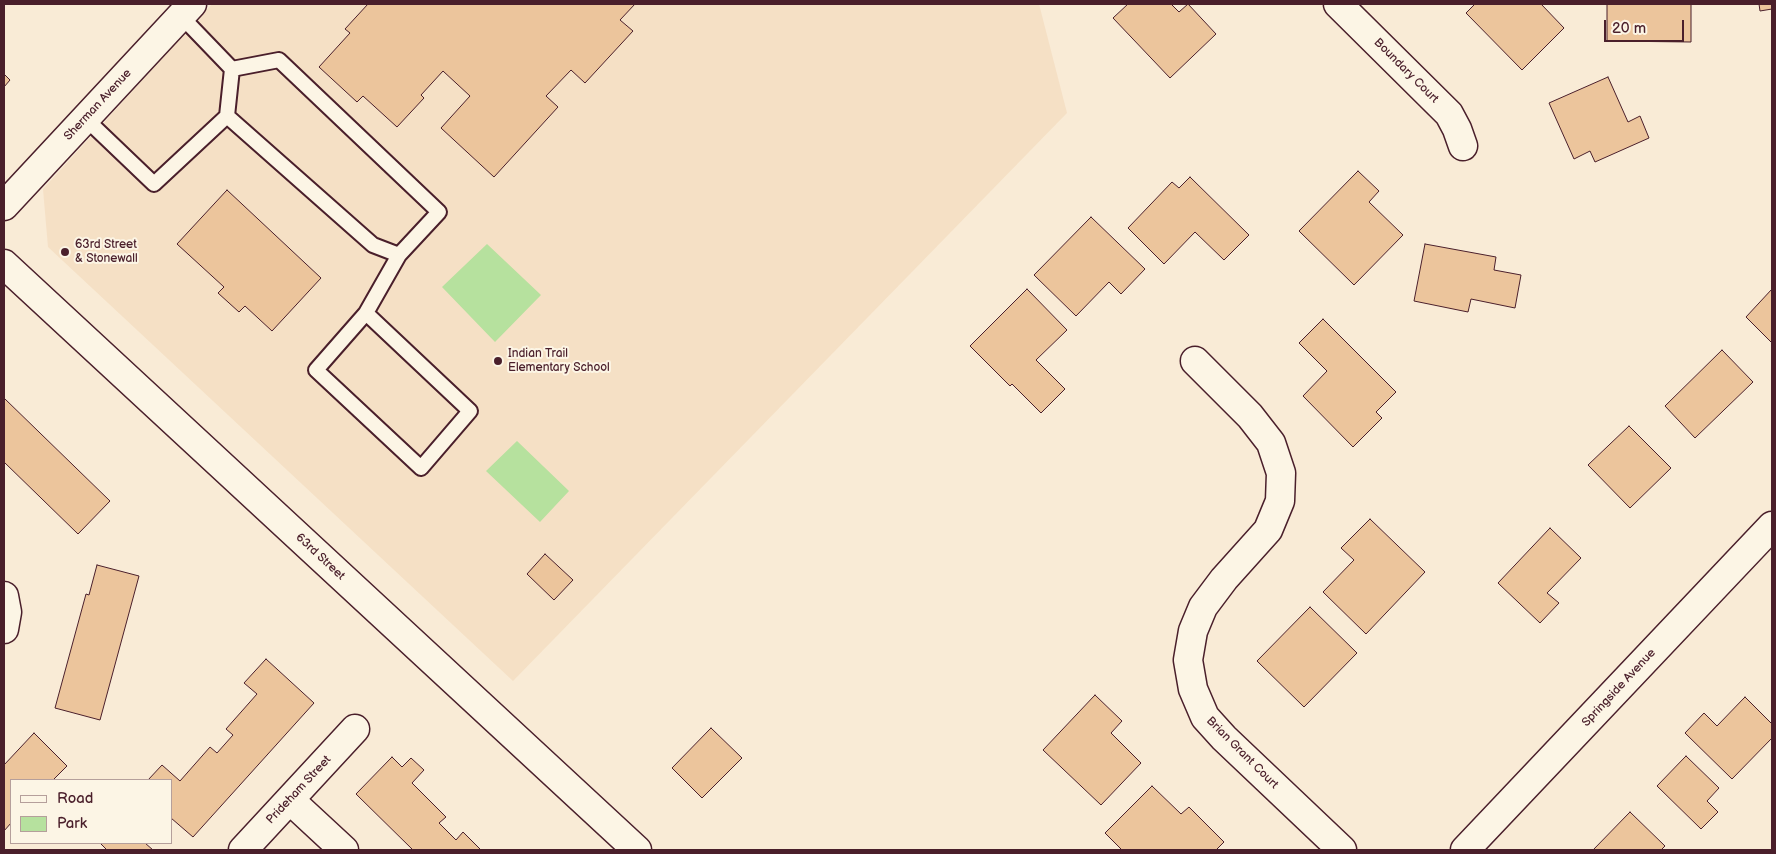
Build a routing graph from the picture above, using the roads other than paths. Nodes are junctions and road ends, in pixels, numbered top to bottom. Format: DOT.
graph roads {
  1 [pos="1338,4"];
  2 [pos="186,10"];
  3 [pos="232,70"];
  4 [pos="227,116"];
  5 [pos="86,119"];
  6 [pos="1463,146"];
  7 [pos="4,206"];
  8 [pos="399,255"];
  9 [pos="4,264"];
  10 [pos="366,313"];
  11 [pos="1195,361"];
  12 [pos="1772,526"];
  13 [pos="4,596"];
  14 [pos="4,629"];
  15 [pos="355,729"];
  16 [pos="290,800"];
  17 [pos="243,850"];
  18 [pos="344,850"];
  19 [pos="637,850"];
  20 [pos="1342,850"];
  21 [pos="1465,850"];
  1 -- 6 [label="street, Boundary Court"];
  2 -- 3 [label="lane"];
  2 -- 5 [label="street, Sherman Avenue"];
  3 -- 4 [label="lane"];
  3 -- 8 [label="lane"];
  4 -- 5 [label="lane"];
  4 -- 8 [label="lane"];
  5 -- 7 [label="street, Sherman Avenue"];
  8 -- 10 [label="lane"];
  9 -- 19 [label="street, 63rd Street"];
  10 -- 10 [label="lane"];
  11 -- 20 [label="street, Brian Grant Court"];
  12 -- 21 [label="street, Springside Avenue"];
  13 -- 14 [label="street"];
  15 -- 16 [label="street, Prideham Street"];
  16 -- 17 [label="street, Prideham Street"];
  16 -- 18 [label="street"];
}
